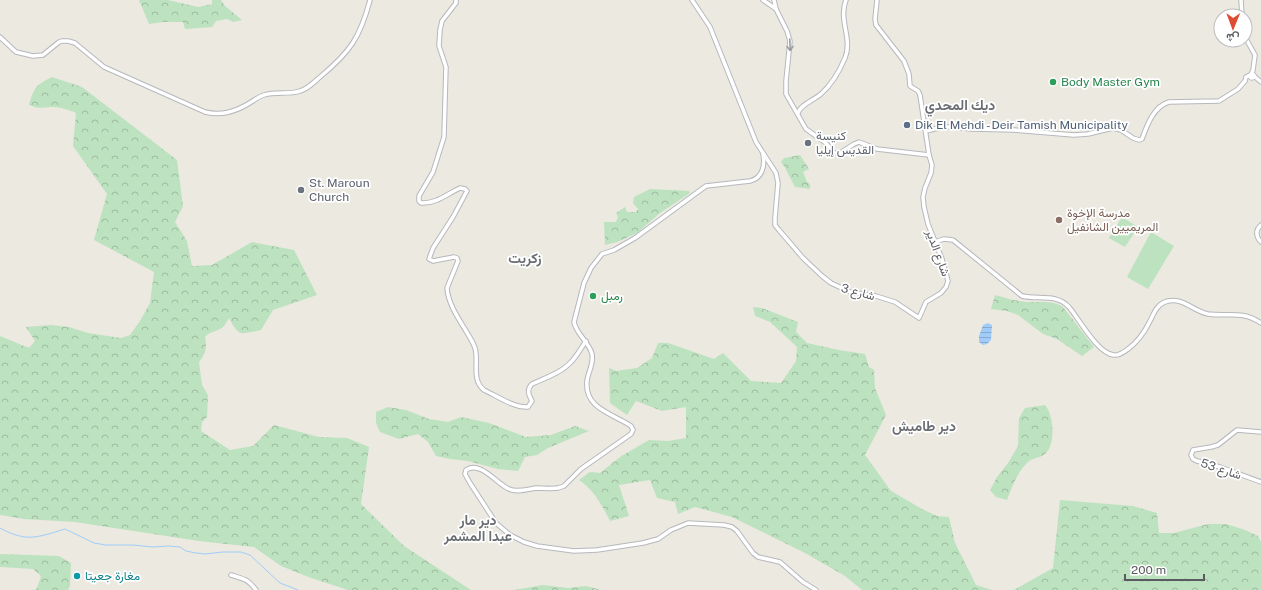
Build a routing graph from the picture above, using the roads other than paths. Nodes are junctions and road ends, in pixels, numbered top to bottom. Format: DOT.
graph roads {
  1 [pos="370,0"];
  2 [pos="456,0"];
  3 [pos="692,0"];
  4 [pos="763,0"];
  5 [pos="774,0"];
  6 [pos="846,0"];
  7 [pos="877,0"];
  8 [pos="776,9"];
  9 [pos="0,37"];
  10 [pos="1251,48"];
  11 [pos="1252,76"];
  12 [pos="1261,83"];
  13 [pos="793,105"];
  14 [pos="801,107"];
  15 [pos="798,113"];
  16 [pos="926,131"];
  17 [pos="763,154"];
  18 [pos="929,155"];
  19 [pos="1261,225"];
  20 [pos="936,242"];
  21 [pos="1261,242"];
  22 [pos="919,318"];
  23 [pos="1261,323"];
  24 [pos="586,341"];
  25 [pos="1261,432"];
  26 [pos="1261,482"];
  27 [pos="231,575"];
  28 [pos="256,590"];
  29 [pos="816,590"];
  1 -- 9 [label="street"];
  2 -- 24 [label="street"];
  3 -- 17 [label="street, شارع 3"];
  4 -- 8 [label="street"];
  5 -- 8 [label="street"];
  6 -- 14 [label="street"];
  7 -- 16 [label="street, شارع الدير"];
  8 -- 13 [label="street, one-way"];
  10 -- 11 [label="street"];
  11 -- 12 [label="street"];
  11 -- 16 [label="street"];
  13 -- 14 [label="street"];
  13 -- 15 [label="street"];
  14 -- 15 [label="street"];
  15 -- 18 [label="street"];
  16 -- 18 [label="street, شارع الدير"];
  17 -- 22 [label="street, شارع 3"];
  17 -- 24 [label="street"];
  18 -- 20 [label="street, شارع الدير"];
  19 -- 21 [label="street"];
  20 -- 22 [label="street, شارع الدير"];
  20 -- 23 [label="street"];
  24 -- 29 [label="street"];
  25 -- 26 [label="street, شارع 53"];
  27 -- 28 [label="street"];
}
